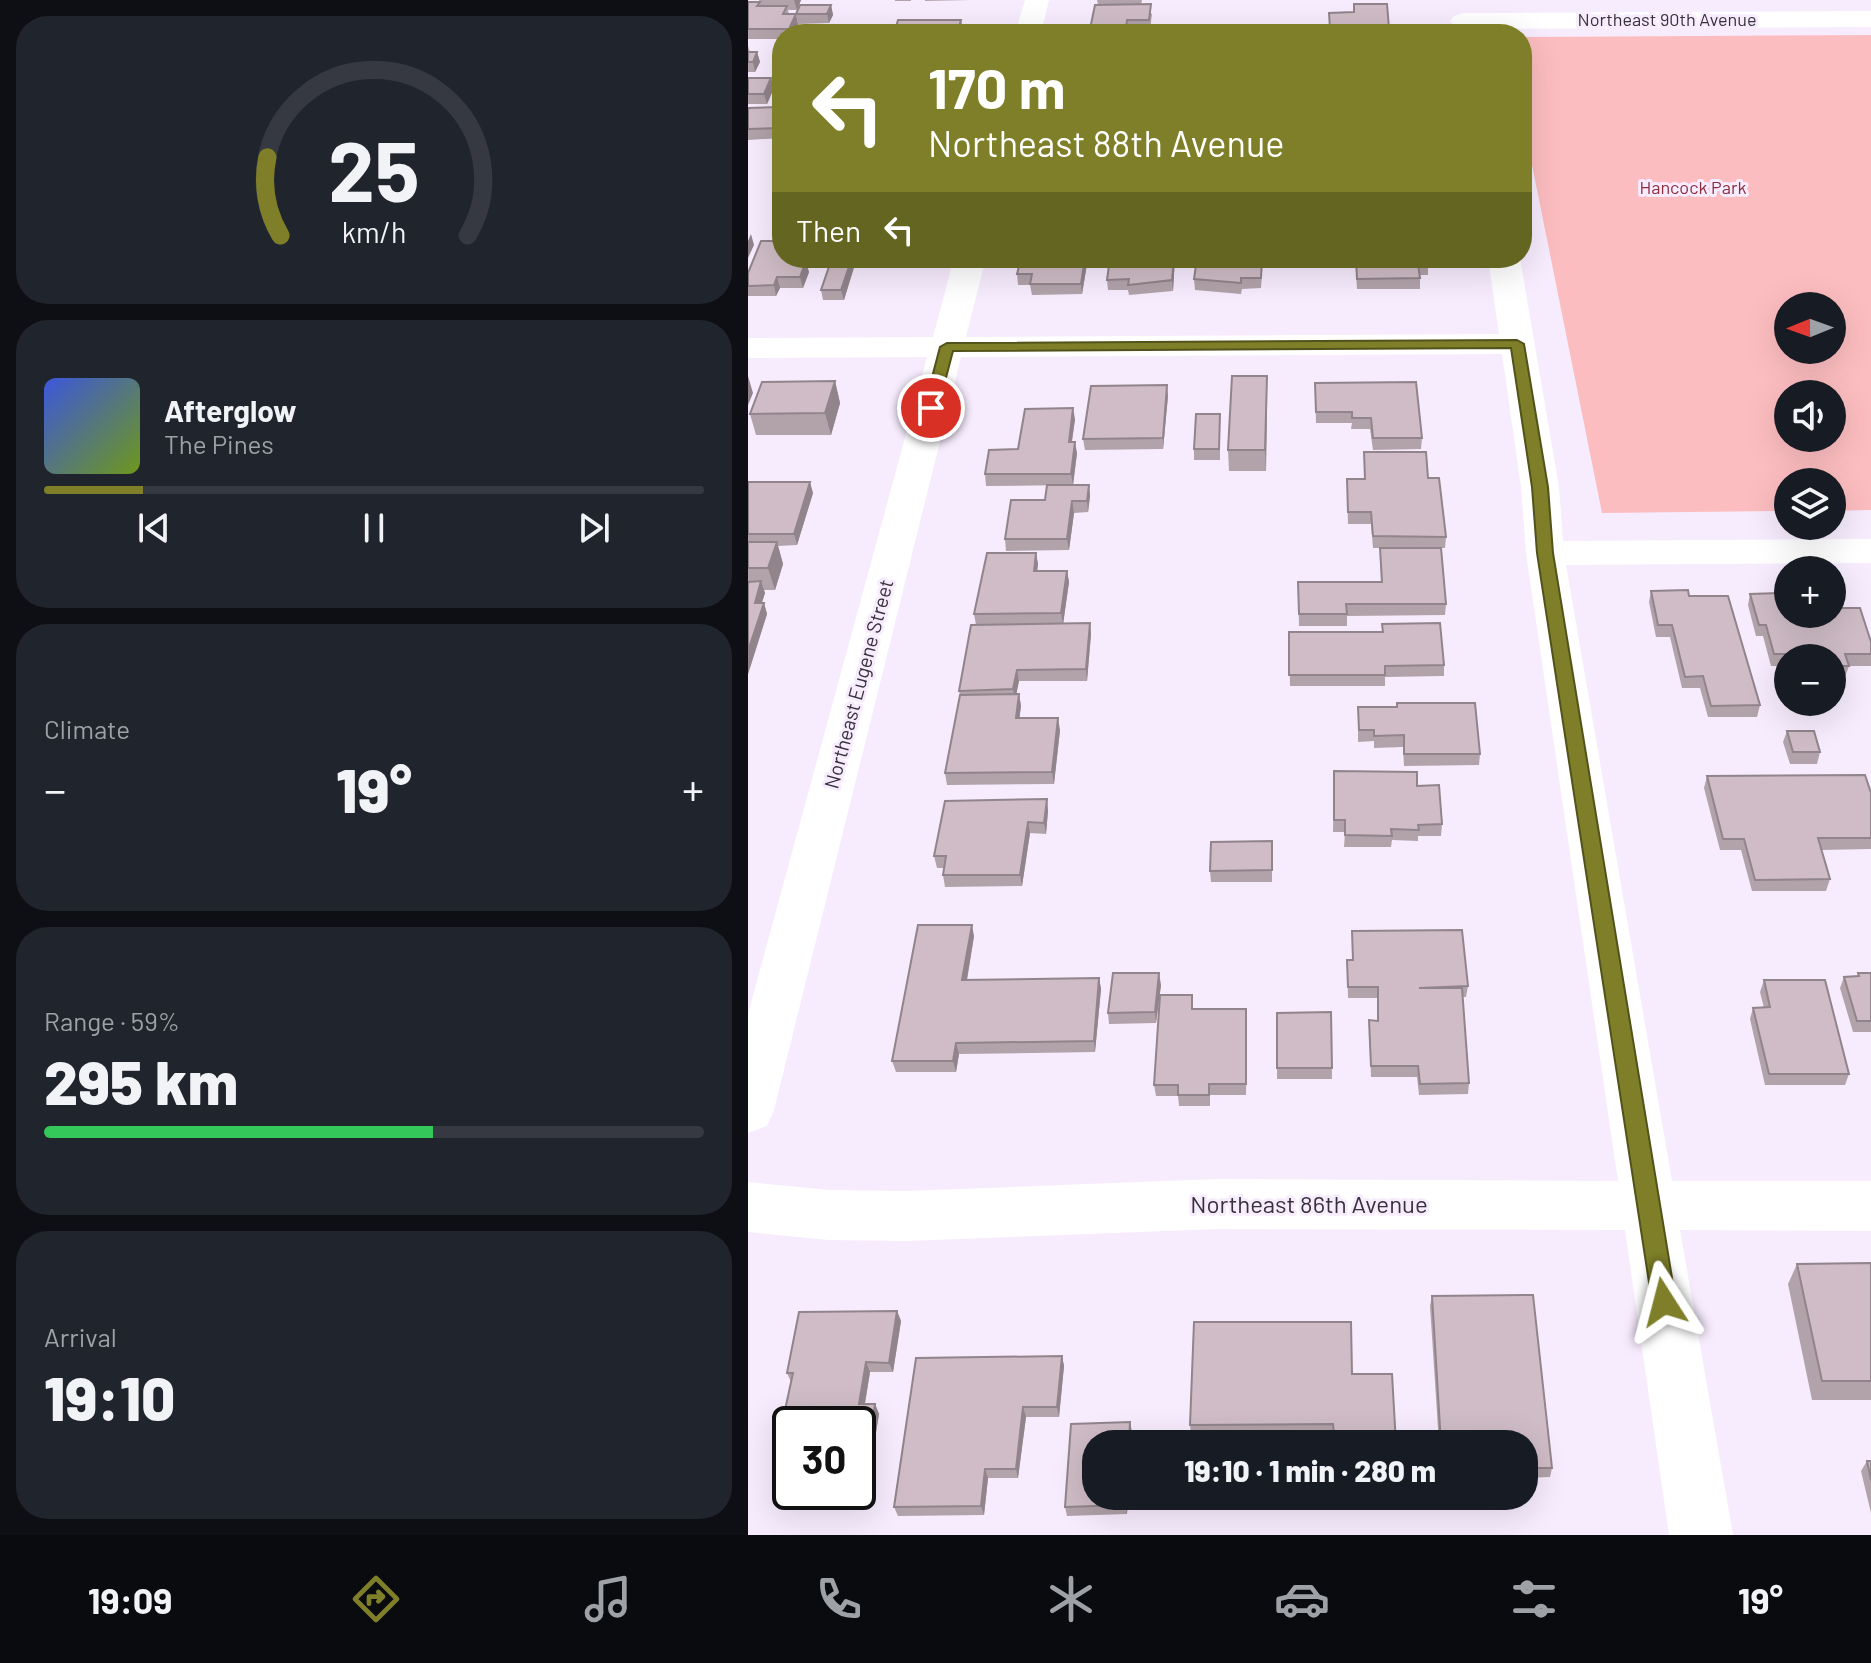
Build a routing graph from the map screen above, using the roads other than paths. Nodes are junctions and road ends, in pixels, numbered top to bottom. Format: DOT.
graph roads {
  1 [pos="1037,0"];
  2 [pos="1463,18"];
  3 [pos="1871,19"];
  4 [pos="1031,24"];
  5 [pos="967,268"];
  6 [pos="1506,268"];
  7 [pos="1517,344"];
  8 [pos="947,347"];
  9 [pos="748,348"];
  10 [pos="1871,551"];
  11 [pos="1545,553"];
  12 [pos="748,1110"];
  13 [pos="1648,1205"];
  14 [pos="1871,1206"];
  15 [pos="748,1207"];
  16 [pos="1701,1535"];
  1 -- 4 [label="street"];
  2 -- 3 [label="street, Northeast 90th Avenue"];
  5 -- 8 [label="street, Northeast Eugene Street"];
  6 -- 7 [label="street"];
  7 -- 8 [label="street"];
  7 -- 11 [label="street"];
  8 -- 9 [label="street"];
  8 -- 12 [label="street, Northeast Eugene Street"];
  10 -- 11 [label="street"];
  11 -- 13 [label="street"];
  13 -- 14 [label="street, Northeast 86th Avenue"];
  13 -- 15 [label="street, Northeast 86th Avenue"];
  13 -- 16 [label="street"];
}
